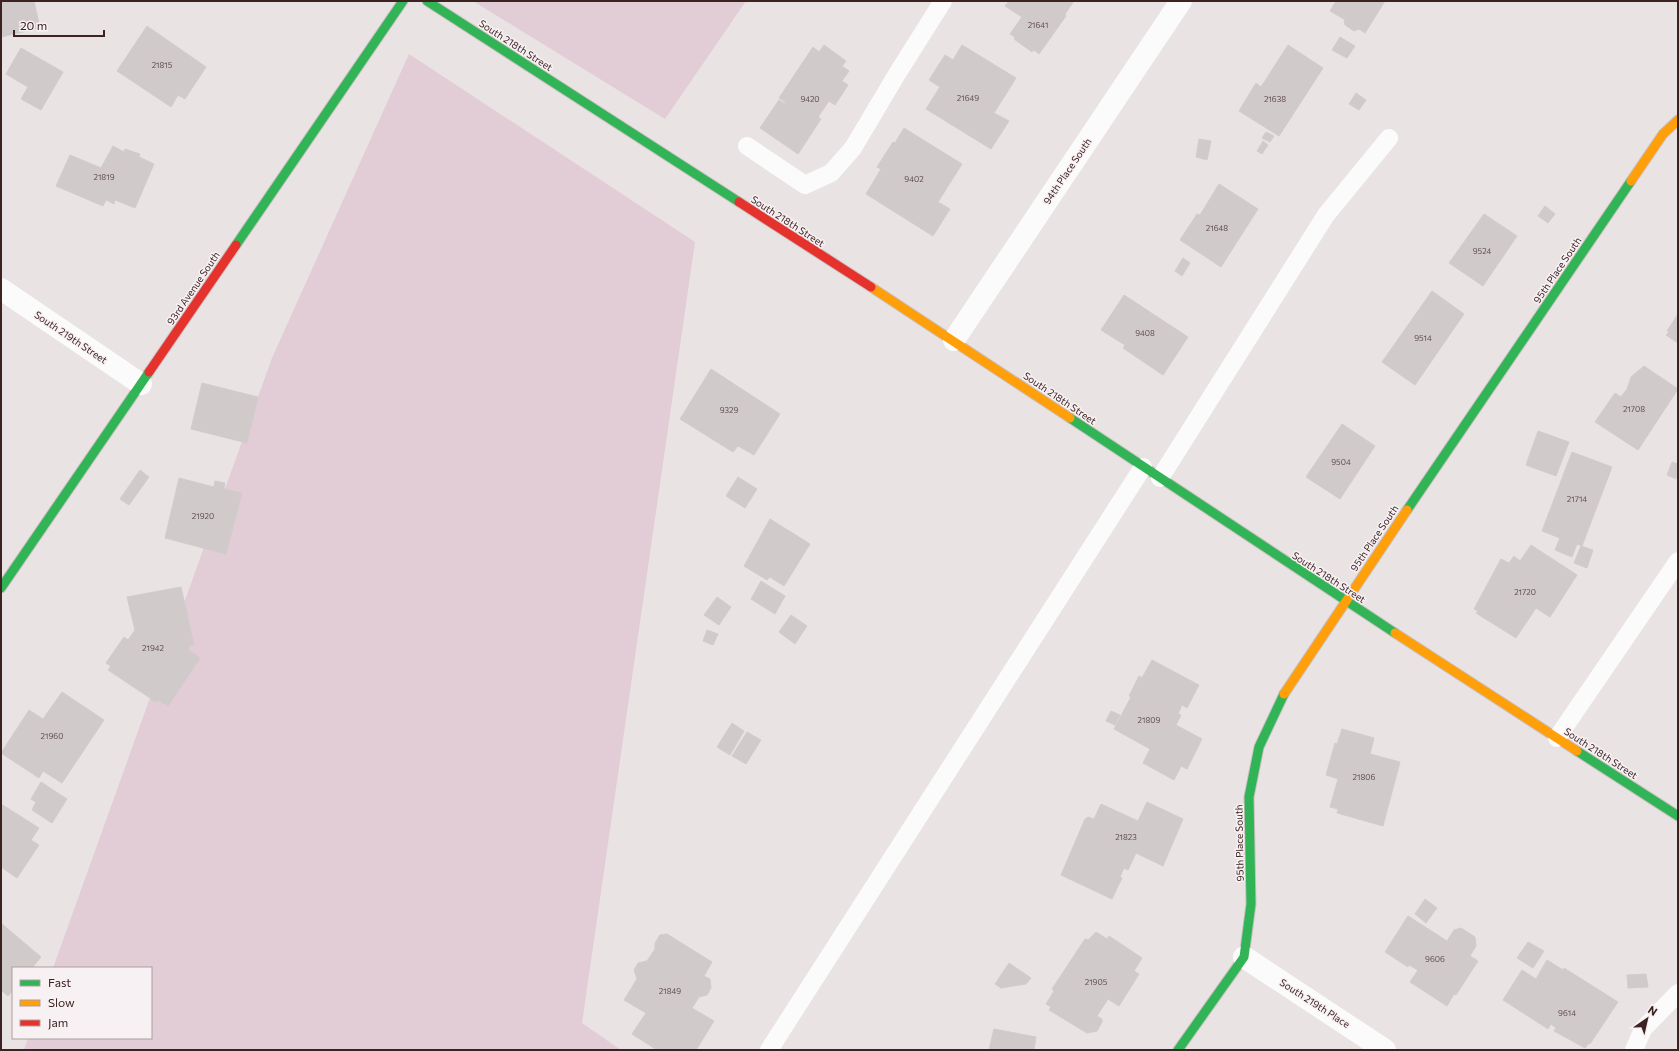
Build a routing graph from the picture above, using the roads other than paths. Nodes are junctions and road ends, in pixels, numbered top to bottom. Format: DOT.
graph roads {
  1 [pos="402,1"];
  2 [pos="427,1"];
  3 [pos="943,1"];
  4 [pos="1180,1"];
  5 [pos="1678,120"];
  6 [pos="1389,138"];
  7 [pos="747,146"];
  8 [pos="1,290"];
  9 [pos="954,340"];
  10 [pos="141,384"];
  11 [pos="1143,467"];
  12 [pos="1160,478"];
  13 [pos="1678,561"];
  14 [pos="1,588"];
  15 [pos="1345,601"];
  16 [pos="1557,738"];
  17 [pos="1678,816"];
  18 [pos="1244,957"];
  19 [pos="1678,993"];
  20 [pos="769,1050"];
  21 [pos="1178,1050"];
  22 [pos="1386,1050"];
  23 [pos="1634,1050"];
  1 -- 10 [label="street, 93rd Avenue South"];
  2 -- 9 [label="street, South 218th Street"];
  3 -- 7 [label="lane"];
  4 -- 9 [label="street, 94th Place South"];
  5 -- 15 [label="street, 95th Place South"];
  6 -- 12 [label="lane"];
  8 -- 10 [label="street, South 219th Street"];
  9 -- 11 [label="street, South 218th Street"];
  10 -- 14 [label="street, 93rd Avenue South"];
  11 -- 12 [label="street, South 218th Street"];
  11 -- 20 [label="lane"];
  12 -- 15 [label="street, South 218th Street"];
  13 -- 16 [label="lane"];
  15 -- 16 [label="street, South 218th Street"];
  15 -- 18 [label="street, 95th Place South"];
  16 -- 17 [label="street, South 218th Street"];
  18 -- 21 [label="street, 95th Place South"];
  18 -- 22 [label="street, South 219th Place"];
  19 -- 23 [label="lane"];
}
